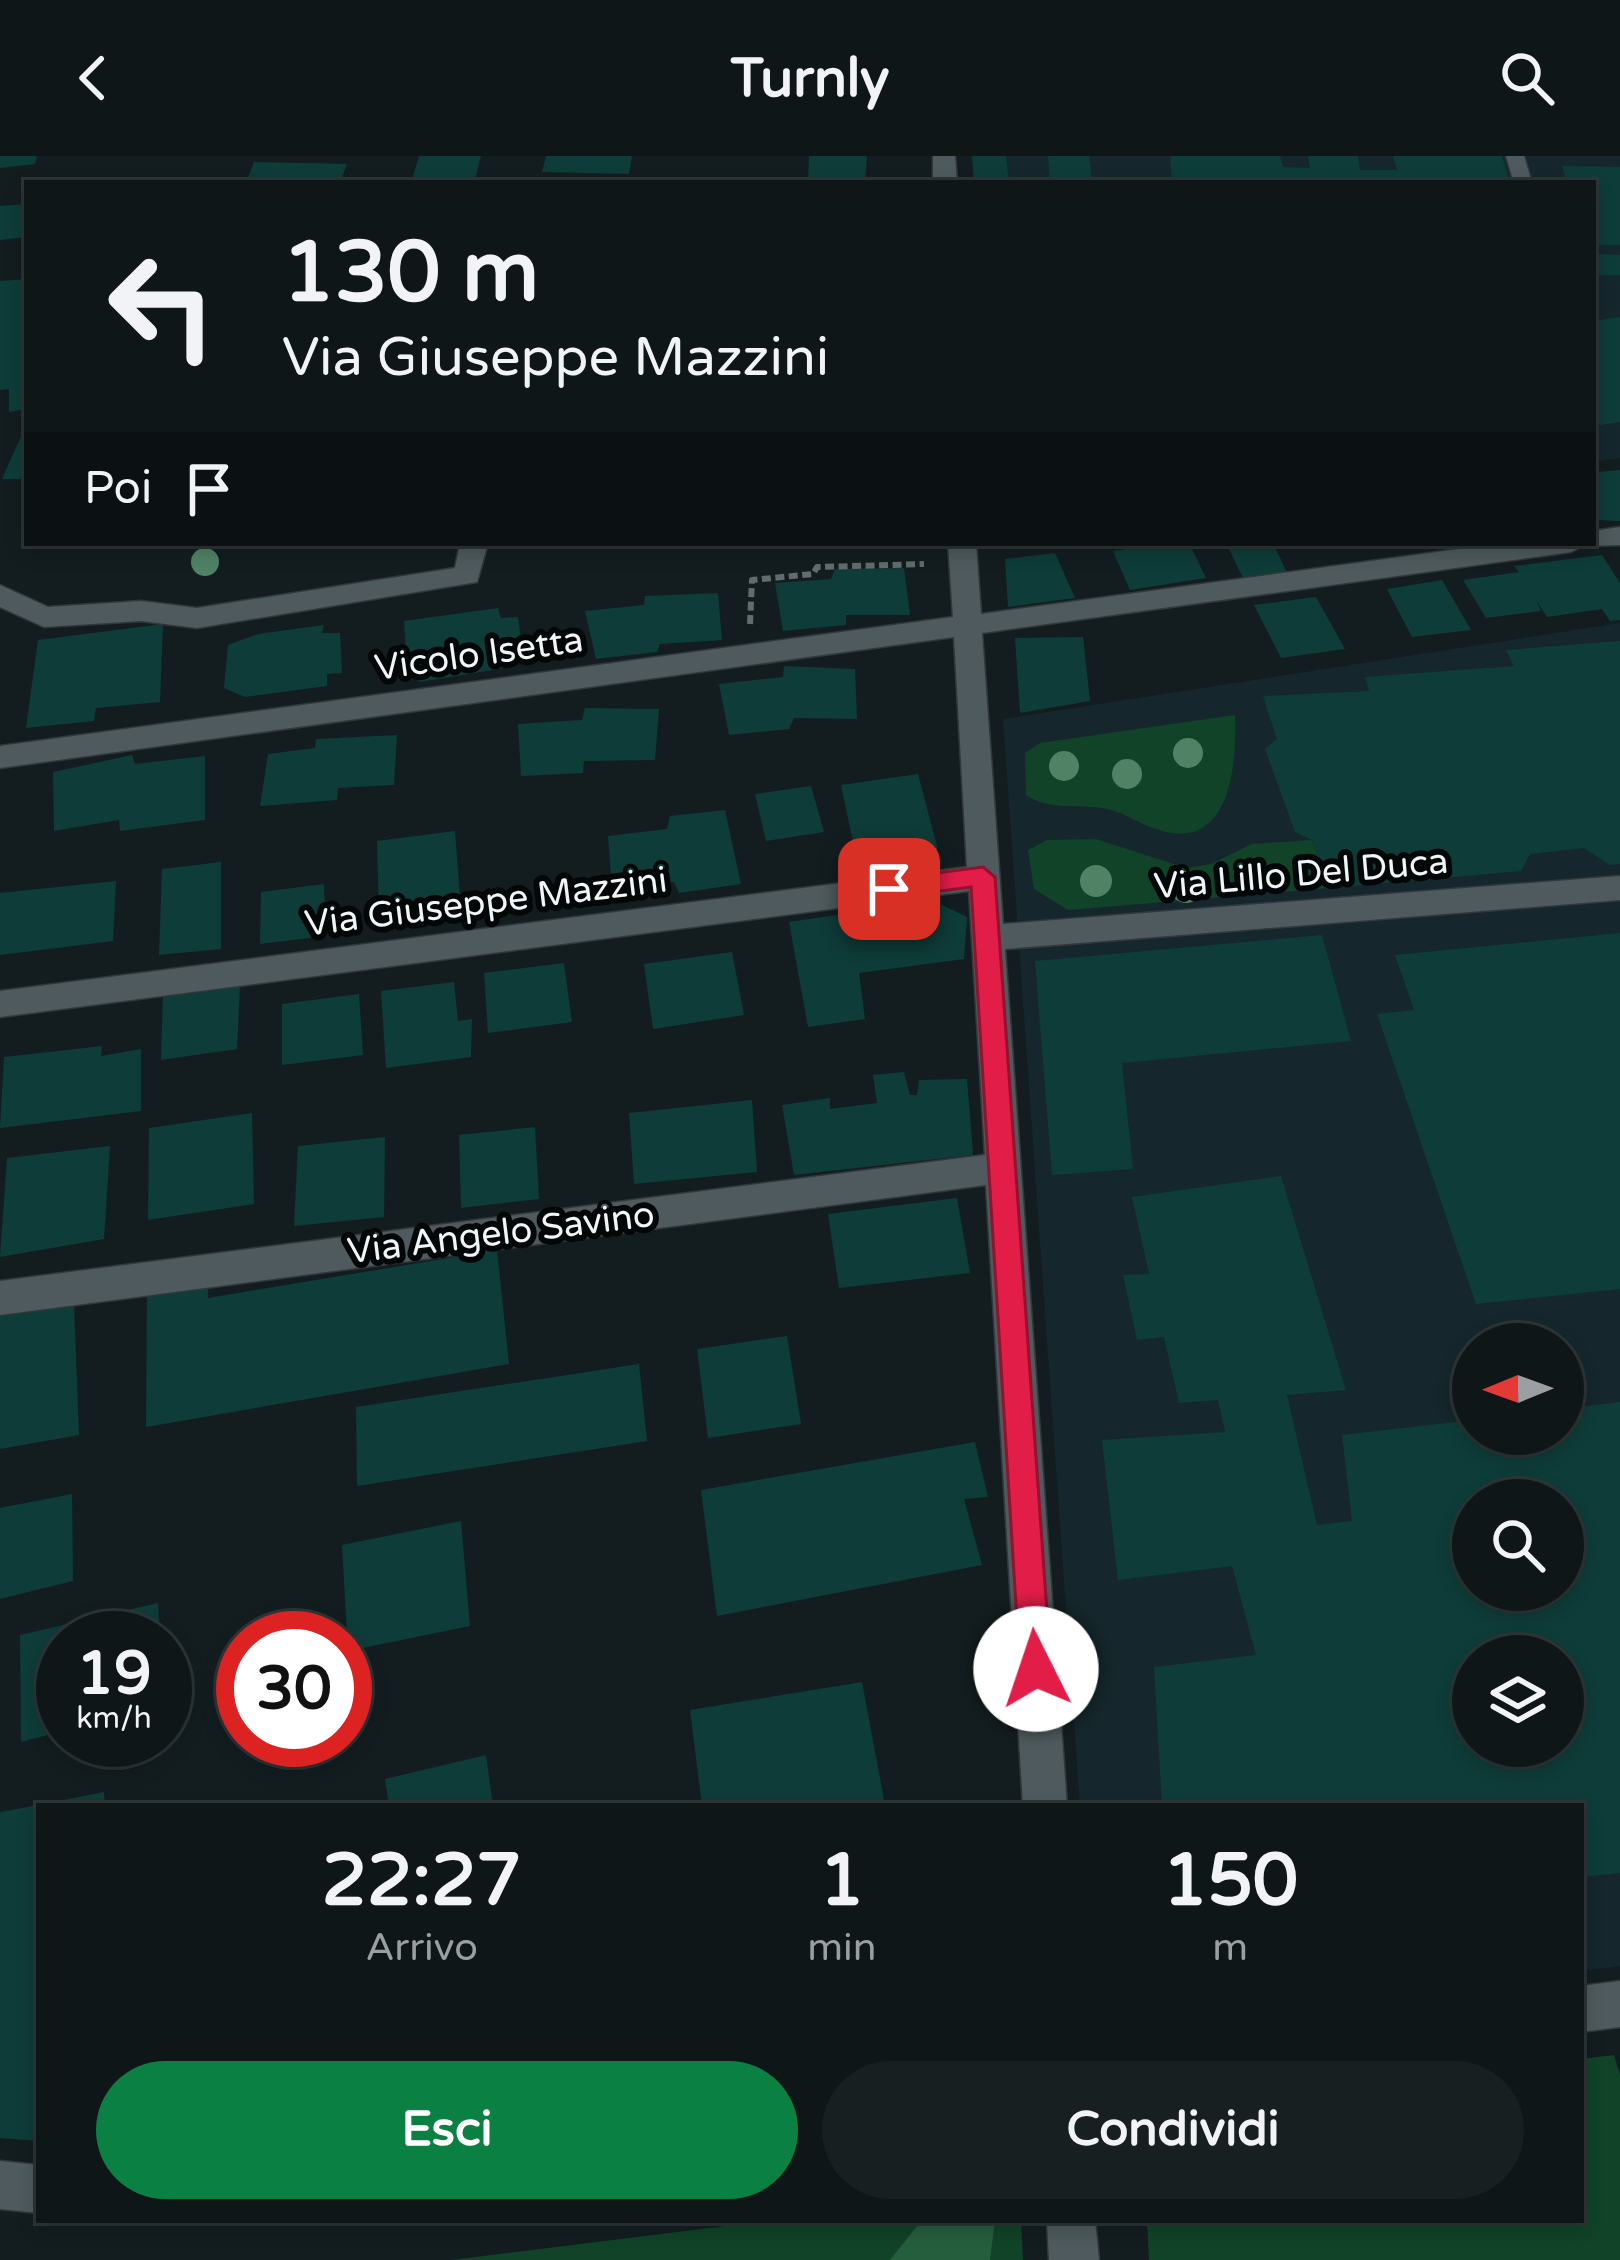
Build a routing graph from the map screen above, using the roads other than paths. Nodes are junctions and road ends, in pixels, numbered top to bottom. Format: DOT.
graph roads {
  1 [pos="473,546"];
  2 [pos="962,546"];
  3 [pos="1549,546"];
  4 [pos="0,595"];
  5 [pos="968,624"];
  6 [pos="0,757"];
  7 [pos="983,877"];
  8 [pos="1620,888"];
  9 [pos="988,938"];
  10 [pos="0,1004"];
  11 [pos="1002,1168"];
  12 [pos="0,1298"];
  13 [pos="1045,1803"];
  14 [pos="1620,2004"];
  15 [pos="1584,2009"];
  16 [pos="0,2185"];
  17 [pos="36,2189"];
  18 [pos="1071,2223"];
  19 [pos="1074,2260"];
  1 -- 4 [label="street"];
  2 -- 5 [label="street"];
  3 -- 5 [label="street, Vicolo Isetta"];
  5 -- 6 [label="street, Vicolo Isetta"];
  5 -- 7 [label="street"];
  7 -- 9 [label="street"];
  7 -- 10 [label="street, Via Giuseppe Mazzini"];
  8 -- 9 [label="street, Via Lillo Del Duca"];
  9 -- 11 [label="street"];
  11 -- 12 [label="street, Via Angelo Savino"];
  11 -- 13 [label="street"];
  14 -- 15 [label="street"];
  16 -- 17 [label="street"];
  18 -- 19 [label="street"];
}
